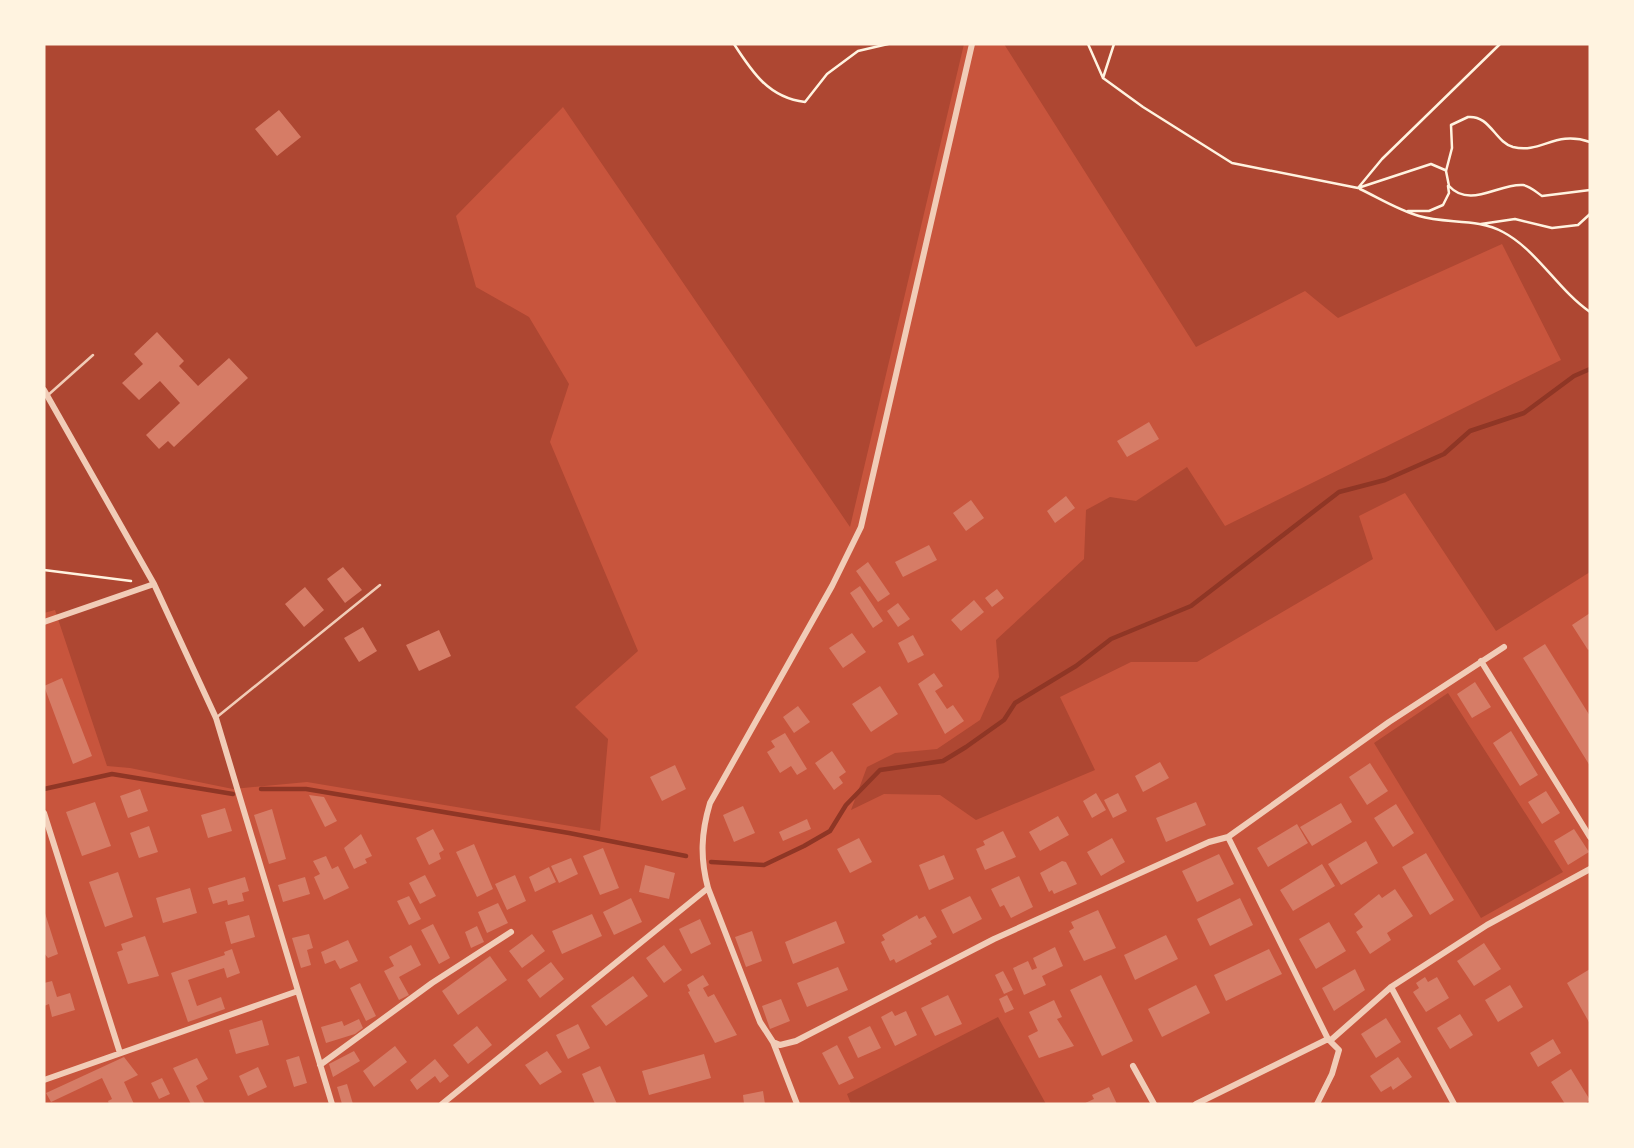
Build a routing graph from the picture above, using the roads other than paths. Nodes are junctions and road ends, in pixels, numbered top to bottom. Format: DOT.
graph roads {
  1 [pos="972,44"];
  2 [pos="93,355"];
  3 [pos="45,393"];
  4 [pos="154,584"];
  5 [pos="380,585"];
  6 [pos="44,622"];
  7 [pos="1504,646"];
  8 [pos="1481,662"];
  9 [pos="216,718"];
  10 [pos="44,813"];
  11 [pos="1228,837"];
  12 [pos="1590,837"];
  13 [pos="1590,869"];
  14 [pos="708,888"];
  15 [pos="511,932"];
  16 [pos="1391,988"];
  17 [pos="298,992"];
  18 [pos="1330,1040"];
  19 [pos="773,1042"];
  20 [pos="120,1052"];
  21 [pos="320,1065"];
  22 [pos="1133,1066"];
  23 [pos="44,1080"];
  24 [pos="332,1104"];
  25 [pos="442,1104"];
  26 [pos="797,1104"];
  27 [pos="1154,1104"];
  28 [pos="1196,1104"];
  29 [pos="1317,1104"];
  30 [pos="1454,1104"];
  1 -- 14 [label="street"];
  2 -- 3 [label="lane"];
  3 -- 4 [label="street"];
  4 -- 6 [label="street"];
  4 -- 9 [label="street"];
  5 -- 9 [label="lane"];
  7 -- 8 [label="street"];
  8 -- 11 [label="street"];
  8 -- 12 [label="street"];
  9 -- 17 [label="street"];
  10 -- 20 [label="street"];
  11 -- 18 [label="street"];
  11 -- 19 [label="street"];
  13 -- 16 [label="street"];
  14 -- 19 [label="street"];
  14 -- 25 [label="street"];
  15 -- 21 [label="street"];
  16 -- 18 [label="street"];
  16 -- 30 [label="street"];
  17 -- 20 [label="street"];
  17 -- 21 [label="street"];
  18 -- 28 [label="street"];
  18 -- 29 [label="street"];
  19 -- 26 [label="street"];
  20 -- 23 [label="street"];
  21 -- 24 [label="street"];
  22 -- 27 [label="street"];
}
